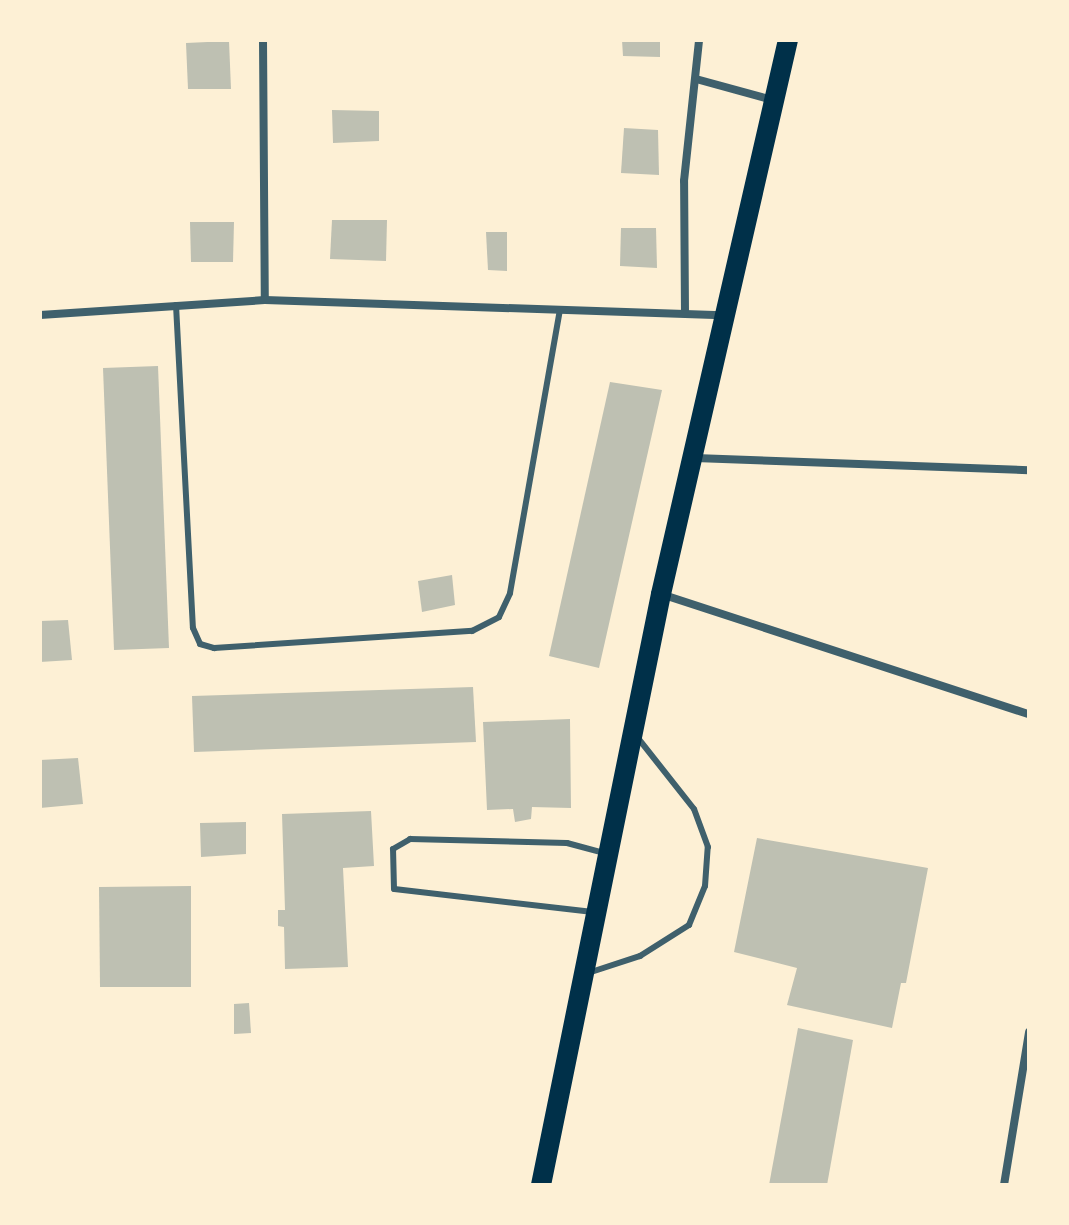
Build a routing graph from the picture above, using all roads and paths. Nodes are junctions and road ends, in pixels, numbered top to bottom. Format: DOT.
graph roads {
  1 [pos="263,40"];
  2 [pos="699,40"];
  3 [pos="788,40"];
  4 [pos="696,79"];
  5 [pos="774,101"];
  6 [pos="265,300"];
  7 [pos="176,305"];
  8 [pos="560,309"];
  9 [pos="685,313"];
  10 [pos="40,315"];
  11 [pos="726,315"];
  12 [pos="694,458"];
  13 [pos="1029,470"];
  14 [pos="661,594"];
  15 [pos="1029,714"];
  16 [pos="633,732"];
  17 [pos="608,854"];
  18 [pos="597,912"];
  19 [pos="584,974"];
  20 [pos="1029,1032"];
  21 [pos="541,1185"];
  22 [pos="1004,1185"];
  1 -- 6 [label="street"];
  2 -- 4 [label="street"];
  3 -- 5 [label="main road"];
  4 -- 5 [label="street"];
  4 -- 9 [label="street"];
  5 -- 11 [label="main road"];
  6 -- 7 [label="street"];
  6 -- 8 [label="street"];
  7 -- 8 [label="lane"];
  7 -- 10 [label="street"];
  8 -- 9 [label="street"];
  9 -- 11 [label="street"];
  11 -- 12 [label="main road"];
  12 -- 13 [label="street"];
  12 -- 14 [label="main road"];
  14 -- 15 [label="street"];
  14 -- 16 [label="main road"];
  16 -- 17 [label="main road"];
  16 -- 19 [label="lane"];
  17 -- 18 [label="main road"];
  17 -- 18 [label="lane"];
  18 -- 19 [label="main road"];
  19 -- 21 [label="main road"];
  20 -- 22 [label="street"];
}
